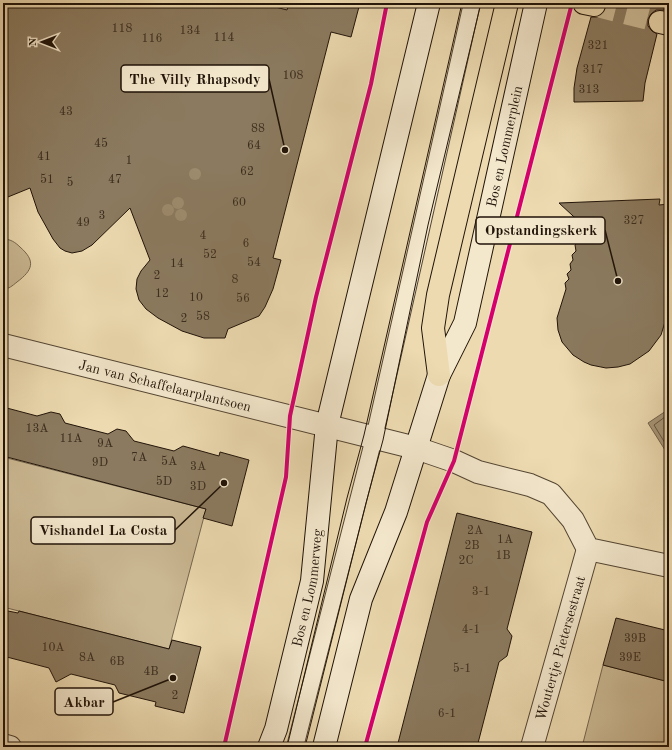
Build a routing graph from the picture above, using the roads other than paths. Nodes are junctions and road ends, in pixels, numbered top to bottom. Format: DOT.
graph roads {
  1 [pos="429,3"];
  2 [pos="472,3"];
  3 [pos="507,3"];
  4 [pos="536,3"];
  5 [pos="3,345"];
  6 [pos="439,375"];
  7 [pos="327,425"];
  8 [pos="374,438"];
  9 [pos="416,448"];
  10 [pos="588,549"];
  11 [pos="669,566"];
  12 [pos="3,745"];
  13 [pos="10,747"];
  14 [pos="269,747"];
  15 [pos="295,747"];
  16 [pos="324,747"];
  17 [pos="532,747"];
  1 -- 7 [label="main road"];
  2 -- 8 [label="lane"];
  3 -- 6 [label="highway"];
  4 -- 6 [label="main road, Bos en Lommerplein"];
  5 -- 7 [label="main road, Jan van Schaffelaarplantsoen"];
  6 -- 9 [label="main road, Bos en Lommerplein"];
  7 -- 8 [label="main road, Jan van Schaffelaarplantsoen"];
  7 -- 14 [label="main road, Bos en Lommerweg"];
  8 -- 9 [label="main road, Jan van Schaffelaarplantsoen"];
  8 -- 15 [label="lane, Bos en Lommerweg"];
  9 -- 10 [label="main road, Jan van Schaffelaarplantsoen"];
  9 -- 16 [label="main road"];
  10 -- 11 [label="main road"];
  10 -- 17 [label="main road, Woutertje Pietersestraat"];
  12 -- 13 [label="main road"];
}
